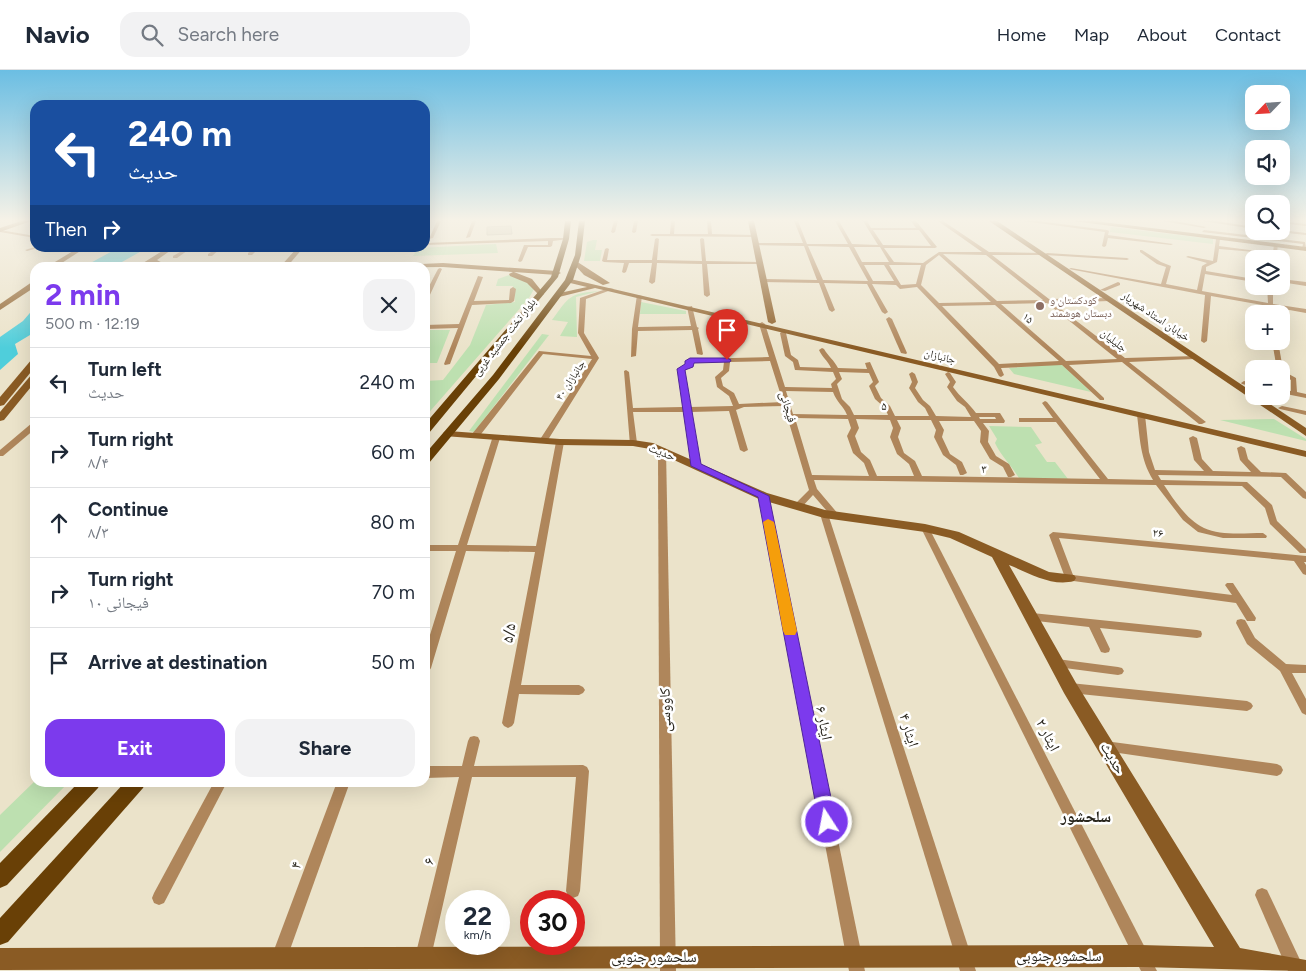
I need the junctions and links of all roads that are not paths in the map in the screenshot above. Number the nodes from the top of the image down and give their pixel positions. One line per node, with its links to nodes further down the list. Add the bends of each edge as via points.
1 (550, 263): 24 (street)
2 (559, 263): 27 (main road, بلوار تخت جمشید غربی)
3 (576, 263): 29 (main road, بلوار تخت جمشید غربی); 42 (street)
4 (626, 263): 25 (street)
5 (654, 263): 34 (street)
6 (704, 263): 51 (street)
7 (760, 263): 35 (street)
8 (813, 263): 36 (street)
9 (860, 263): 37 (street)
10 (885, 263): 38 (street)
11 (893, 263): 18 (street)
12 (950, 263): 59 (street, ۱۵)
13 (999, 263): 57 (street, جلیلیان)
14 (1057, 263): 55 (street, خیابان استاد شهریار)
15 (1060, 263): 21 (street, خیابان استاد شهریار)
16 (1159, 263): 43 (street, via 1169,266)
17 (1212, 263): 26 (street, via 1204,266)
18 (924, 264): 41 (street)
19 (430, 265): 24 (street)
20 (440, 269): 22 (street); 24 (street); 46 (street)
21 (1071, 269): 32 (street); 47 (street, خیابان استاد شهریار)
22 (430, 270)
23 (1130, 270): 32 (street)
24 (516, 272): 27 (street); 49 (street, via 536,286)
25 (624, 272)
26 (1203, 272): 30 (street); 48 (street)
27 (555, 275): 29 (main road); 49 (main road, بلوار تخت جمشید غربی)
28 (480, 277): 58 (street)
29 (570, 278): 42 (street, جانبازان); 53 (main road, بلوار تخت جمشید غربی)
30 (1245, 279)
31 (30, 280): 60 (street)
32 (1127, 280): 43 (street)
33 (1290, 281): 40 (street)
34 (652, 282)
35 (764, 282): 36 (street); 69 (street)
36 (820, 282): 37 (street); 65 (street)
37 (870, 283): 38 (street); 66 (street)
38 (897, 283): 41 (street, via 900,287)
39 (1118, 284): 47 (street)
40 (1306, 284)
41 (918, 285): 61 (street)
42 (606, 286): 53 (street); 54 (street, جانبازان); 56 (street, جانبازان); 83 (street, ۴۰ جانبازان, via 583,298 581,333)
43 (1163, 286): 48 (street)
44 (30, 287): 60 (street)
45 (513, 289): 58 (street, via 512,301)
46 (430, 290)
47 (1103, 290): 101 (street, خیابان استاد شهریار)
48 (1199, 292): 50 (street)
49 (540, 294): 77 (main road, بلوار تخت جمشید غربی)
50 (1208, 294): 62 (street); 76 (street)
51 (706, 295)
52 (1270, 295): 62 (street)
53 (558, 296): 78 (main road, بلوار تخت جمشید غربی)
54 (639, 296): 56 (street, جانبازان); 74 (street)
55 (1109, 299): 57 (street); 84 (street, خیابان استاد شهریار)
56 (674, 301): 63 (street, جانبازان); 69 (street, جانبازان)
57 (1047, 301): 59 (street); 87 (street, جلیلیان)
58 (470, 302): 71 (street)
59 (996, 303): 61 (street); 88 (street, ۱۵)
60 (2, 304)
61 (938, 305): 91 (street)
62 (1270, 305)
63 (690, 307): 70 (street, جانبازان); 73 (street)
64 (1290, 309): 67 (street)
65 (832, 310)
66 (884, 312)
67 (1306, 312)
68 (889, 319): 80 (street)
69 (772, 322): 80 (street, جانبازان)
70 (762, 324): 85 (street, فیجانی); 93 (street, جانبازان)
71 (461, 326): 72 (street); 90 (street)
72 (430, 327)
73 (696, 328): 74 (street); 81 (street)
74 (634, 329): 82 (street)
75 (783, 332): 94 (street, via 788,356 796,362 797,369)
76 (1204, 341)
77 (498, 346): 78 (main road); 128 (main road, بلوار تخت جمشید غربی)
78 (519, 347): 131 (main road, بلوار تخت جمشید غربی)
79 (822, 350): 94 (street)
80 (904, 353): 93 (street, جانبازان)
81 (700, 354)
82 (633, 356)
83 (596, 358): 132 (street, via 541,352); 135 (street, ۴۰ جانبازان)
84 (1194, 358): 87 (street); 130 (street, خیابان استاد شهریار)
85 (773, 359): 86 (street); 102 (street, فیجانی)
86 (727, 360): 112 (street, via 726,371 718,377 720,387 728,390 734,398); 114 (street, via 690,361 690,366 681,369)
87 (1123, 360): 88 (street); 126 (street, جلیلیان)
88 (1062, 361): 91 (street); 107 (street, ۱۵)
89 (868, 363): 95 (street)
90 (447, 364)
91 (997, 366): 98 (street)
92 (30, 367): 108 (street)
93 (949, 369): 98 (street, جانبازان); 117 (street, جانبازان); 123 (street, via 953,382 950,388)
94 (835, 370): 95 (street); 103 (street, via 839,379 834,384)
95 (871, 371): 121 (street, via 876,382 872,386)
96 (626, 372): 115 (street)
97 (912, 374): 122 (street, via 915,382 912,388)
98 (1001, 376): 107 (street, جانبازان)
99 (1290, 377): 105 (street, via 1294,379)
100 (30, 382): 120 (street)
101 (1244, 383)
102 (782, 389): 103 (street); 110 (street, فیجانی)
103 (836, 390): 119 (street)
104 (1290, 393): 105 (street)
105 (1294, 394): 106 (street)
106 (1306, 396)
107 (1102, 399): 126 (street, جانبازان)
108 (0, 403)
109 (1045, 403): 125 (street)
110 (787, 404): 112 (street); 118 (street, فیجانی)
111 (1278, 405): 113 (street)
112 (734, 408): 114 (street); 141 (street)
113 (1282, 408): 116 (street); 127 (street)
114 (689, 409): 115 (street); 145 (street)
115 (630, 410): 137 (street)
116 (1306, 413)
117 (1141, 415): 143 (street, جانبازان); 147 (street, via 1146,459)
118 (790, 416): 119 (street, ۵); 151 (street, فیجانی)
119 (851, 417): 121 (street, ۵); 152 (street, via 855,428 851,436 857,453 867,462)
120 (0, 418)
121 (892, 418): 122 (street, ۵); 153 (street, via 897,428 894,437)
122 (934, 418): 123 (street, ۵); 146 (street, via 947,455 959,464)
123 (976, 418): 149 (street, via 985,431 984,442)
124 (1022, 420): 125 (street)
125 (1059, 420): 154 (street)
126 (1202, 422): 138 (street, جانبازان)
127 (1306, 424)
128 (430, 425)
129 (30, 429): 142 (street)
130 (1306, 433)
131 (448, 434): 132 (street, حدیث); 144 (main road, بلوار تخت جمشید غربی)
132 (475, 436): 133 (street, حدیث)
133 (496, 438): 135 (street, حدیث); 164 (street)
134 (1193, 438): 148 (street, via 1198,460)
135 (543, 441): 136 (street, حدیث)
136 (560, 442): 137 (street, حدیث); 165 (street, ۵/۵)
137 (633, 443): 140 (street, حدیث)
138 (1306, 446)
139 (1241, 448): 150 (street, via 1244,460)
140 (662, 450): 145 (street, حدیث); 207 (street, کاووسی)
141 (744, 450)
142 (0, 454)
143 (1306, 454)
144 (430, 455)
145 (696, 466): 157 (street, حدیث)
146 (963, 472)
147 (1153, 472): 148 (street); 155 (street)
148 (1212, 474): 150 (street)
149 (1010, 475)
150 (1259, 475): 158 (street, via 1283,475)
151 (809, 477): 152 (street, ۳); 156 (street, فیجانی)
152 (874, 478): 153 (street, ۳)
153 (919, 479): 154 (street, ۳)
154 (1106, 482): 155 (street, ۳)
155 (1158, 482): 162 (street, via 1199,529); 167 (street, ۳, via 1244,484 1269,507 1273,522)
156 (813, 490): 159 (street); 160 (street)
157 (763, 496): 159 (street, حدیث); 208 (street, ایثار ۶)
158 (1306, 496)
159 (798, 506): 160 (street, حدیث)
160 (830, 514): 161 (street, حدیث); 209 (street, ایثار ۴)
161 (925, 528): 166 (street, حدیث, via 954,535); 206 (street, ایثار ۲)
162 (1263, 536)
163 (430, 548): 164 (street)
164 (462, 548): 165 (street); 177 (street)
165 (540, 549): 183 (street, ۵/۵)
166 (998, 556): 169 (street, حدیث, via 1047,576); 172 (street, حدیث)
167 (1302, 556): 168 (street, ۳); 169 (street, ۲۶, via 1053,535)
168 (1306, 572)
169 (1069, 578): 171 (street)
170 (1230, 584): 171 (street)
171 (1240, 600): 173 (street)
172 (1032, 617): 174 (street); 178 (street, حدیث)
173 (1246, 621): 179 (street, via 1251,641)
174 (1092, 623): 175 (street); 176 (street)
175 (1197, 634)
176 (1105, 649)
177 (430, 652)
178 (1057, 664): 181 (street); 182 (street, حدیث)
179 (1284, 668): 180 (street); 186 (street)
180 (1306, 669)
181 (1118, 671)
182 (1070, 688): 185 (street); 189 (street, حدیث)
183 (514, 689): 184 (street); 187 (street, ۵/۵)
184 (580, 690)
185 (1247, 706)
186 (1306, 710)
187 (508, 723)
188 (474, 741): 193 (street, ۶)
189 (1105, 746): 190 (street); 210 (street, حدیث)
190 (1277, 770)
191 (583, 771): 193 (street); 199 (street)
192 (430, 772): 193 (street)
193 (467, 772): 204 (street, ۶)
194 (87, 787): 198 (main road)
195 (132, 787): 202 (main road)
196 (218, 787): 201 (street)
197 (342, 787): 203 (street, ۴)
198 (0, 878)
199 (573, 890)
200 (1262, 895): 211 (street)
201 (159, 898)
202 (0, 934)
203 (278, 958): 204 (street, سلحشور جنوبی); 205 (street, سلحشور جنوبی)
204 (423, 958): 207 (street, سلحشور جنوبی)
205 (0, 959)
206 (1145, 963): 209 (street, سلحشور جنوبی); 210 (street, سلحشور جنوبی)
207 (668, 964): 208 (street, سلحشور جنوبی)
208 (855, 964): 209 (street, سلحشور جنوبی)
209 (965, 964)
210 (1237, 964): 211 (street, سلحشور جنوبی)
211 (1301, 970)

